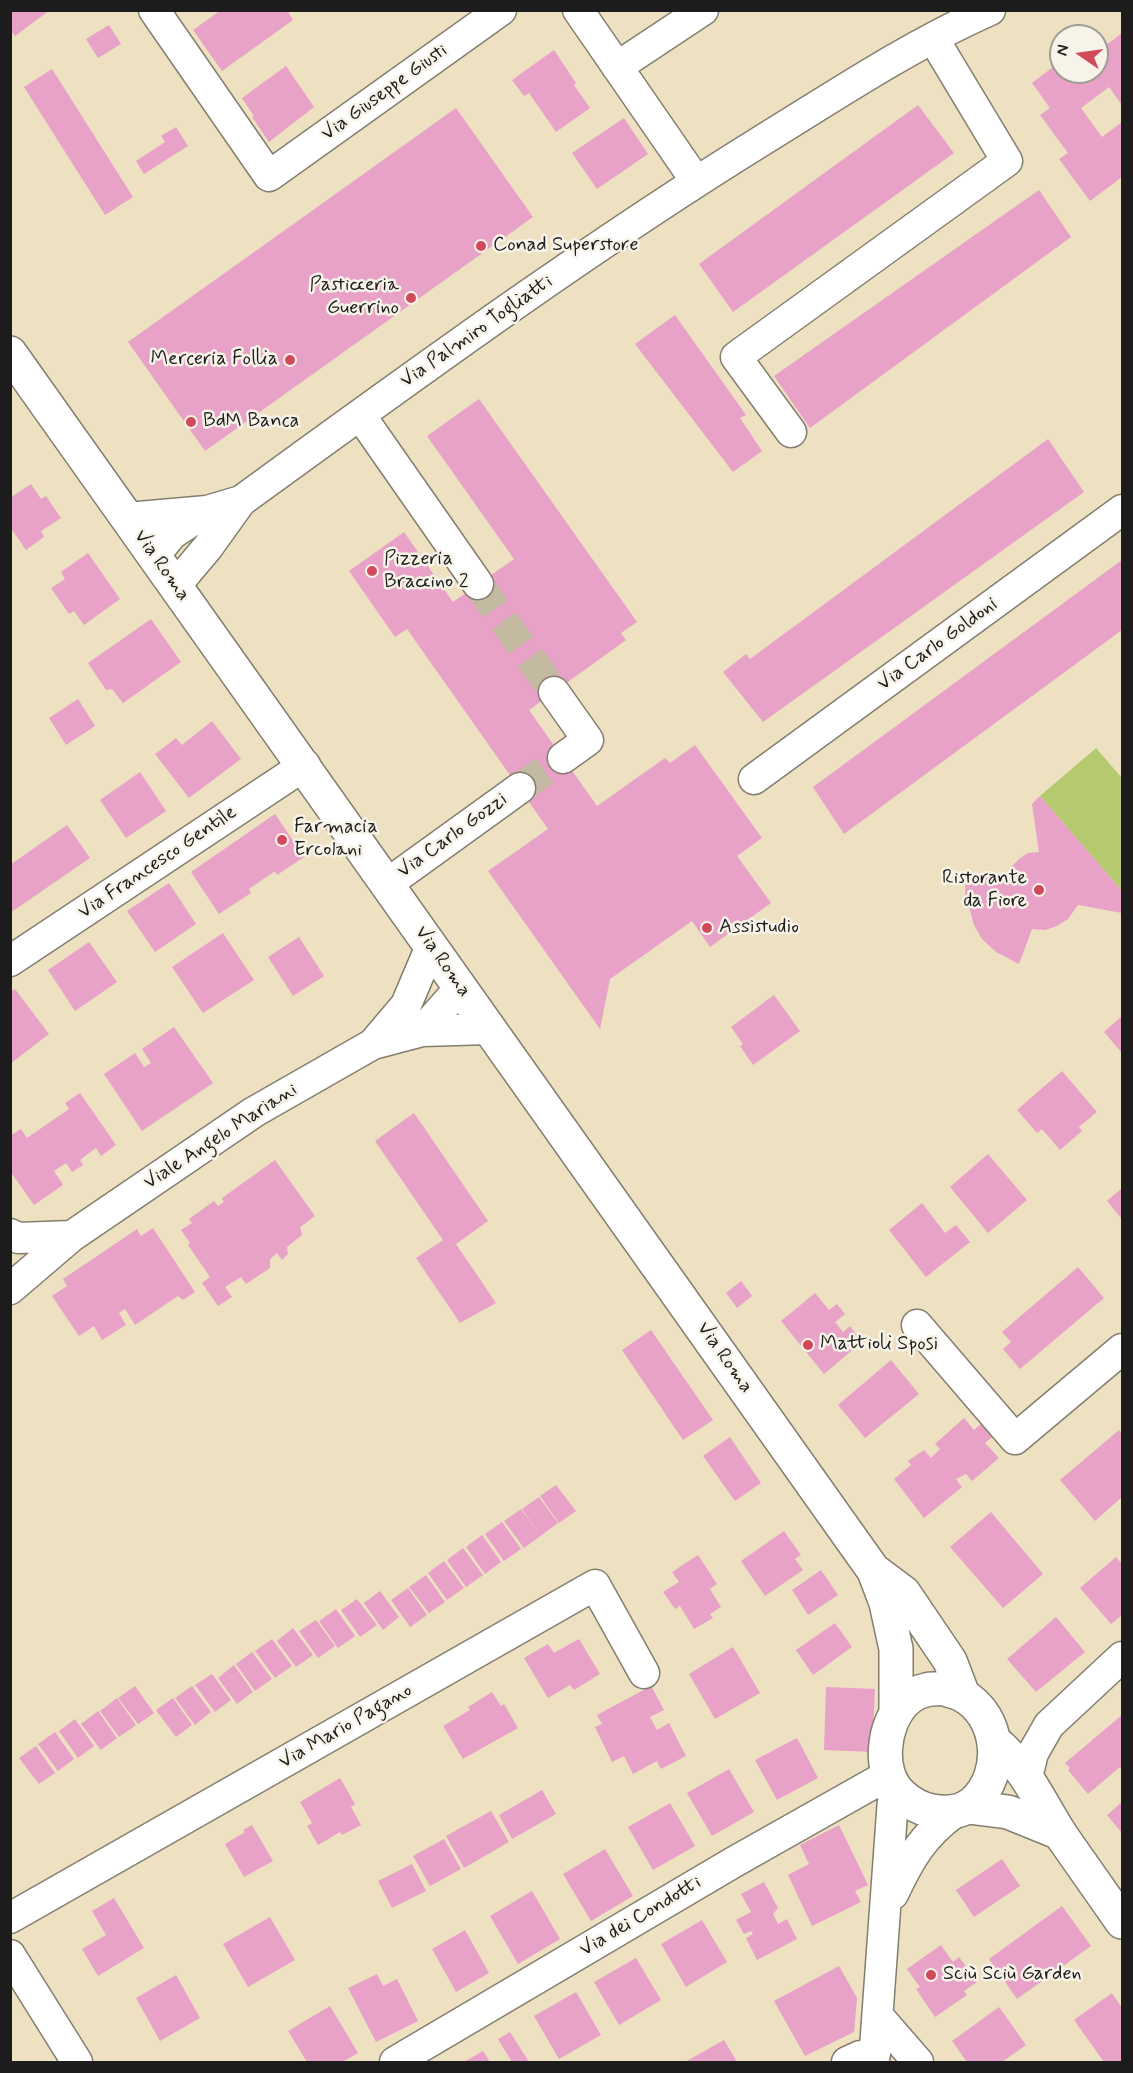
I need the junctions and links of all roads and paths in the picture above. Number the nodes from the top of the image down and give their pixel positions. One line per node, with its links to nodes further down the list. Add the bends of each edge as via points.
1 (154, 10): 2 (street, Via Giuseppe Giusti, via 269,176)
2 (501, 10)
3 (578, 10): 7 (street)
4 (703, 10): 7 (street)
5 (990, 10): 6 (street, Via Palmiro Togliatti)
6 (933, 38): 8 (street, Via Palmiro Togliatti); 11 (street, via 1007,161 736,357)
7 (617, 67): 8 (street)
8 (696, 181): 10 (street, Via Palmiro Togliatti, via 532,291)
9 (10, 353): 15 (main road, Via Roma)
10 (360, 415): 12 (street, Via Palmiro Togliatti); 17 (street)
11 (791, 432)
12 (241, 501): 14 (street, Via Palmiro Togliatti); 18 (street, Via Palmiro Togliatti)
13 (1122, 510): 22 (street, Via Carlo Goldoni)
14 (207, 511): 15 (street, Via Palmiro Togliatti); 16 (street, Via Palmiro Togliatti, via 172,534)
15 (127, 518): 16 (main road, Via Roma)
16 (154, 556): 18 (main road, Via Roma)
17 (478, 584)
18 (175, 586): 21 (main road, Via Roma)
19 (554, 692): 20 (street, via 588,740)
20 (563, 758)
21 (305, 765): 24 (main road, Via Roma); 26 (street, Via Francesco Gentile)
22 (754, 779)
23 (520, 788): 24 (street, Via Carlo Gozzi)
24 (387, 884): 25 (main road, Via Roma)
25 (431, 946): 27 (main road, Via Roma); 28 (street, Viale Angelo Mariani)
26 (10, 961)
27 (460, 988): 28 (street); 29 (main road, Via Roma); 30 (street)
28 (406, 1005): 31 (street, Viale Angelo Mariani)
29 (489, 1029): 30 (street, Viale Angelo Mariani); 37 (main road, Via Roma)
30 (422, 1031): 31 (street, Viale Angelo Mariani)
31 (373, 1044): 32 (street, Viale Angelo Mariani, via 254,1112)
32 (72, 1236): 33 (street); 34 (street, Viale Angelo Mariani)
33 (13, 1238)
34 (11, 1287)
35 (917, 1325): 36 (street, via 1016,1439)
36 (1122, 1349)
37 (874, 1571): 40 (main road, Via Roma, via 904,1593 950,1661); 41 (main road, Via Roma, via 894,1638)
38 (1122, 1657): 42 (street)
39 (644, 1673): 49 (street, Via Mario Pagano, via 595,1585)
40 (963, 1695): 41 (main road, via 945,1689 926,1690 908,1698); 43 (main road, via 986,1720)
41 (896, 1711): 45 (main road, via 886,1745)
42 (1049, 1725): 43 (street); 44 (street)
43 (994, 1742): 44 (main road, via 1010,1754); 46 (main road, via 991,1779 981,1795)
44 (1027, 1777): 47 (main road)
45 (891, 1780): 46 (main road, via 918,1807 935,1812); 48 (street); 56 (street, Via dei Condotti, via 734,1862)
46 (961, 1810): 47 (main road, via 1008,1812); 48 (street, via 937,1825 909,1860)
47 (1060, 1833): 50 (main road)
48 (886, 1910): 53 (street)
49 (10, 1918)
50 (1122, 1922)
51 (10, 1955): 52 (street)
52 (21, 1994): 55 (street)
53 (878, 2016): 54 (street); 57 (street)
54 (865, 2060)
55 (77, 2062)
56 (395, 2062)
57 (918, 2062)

